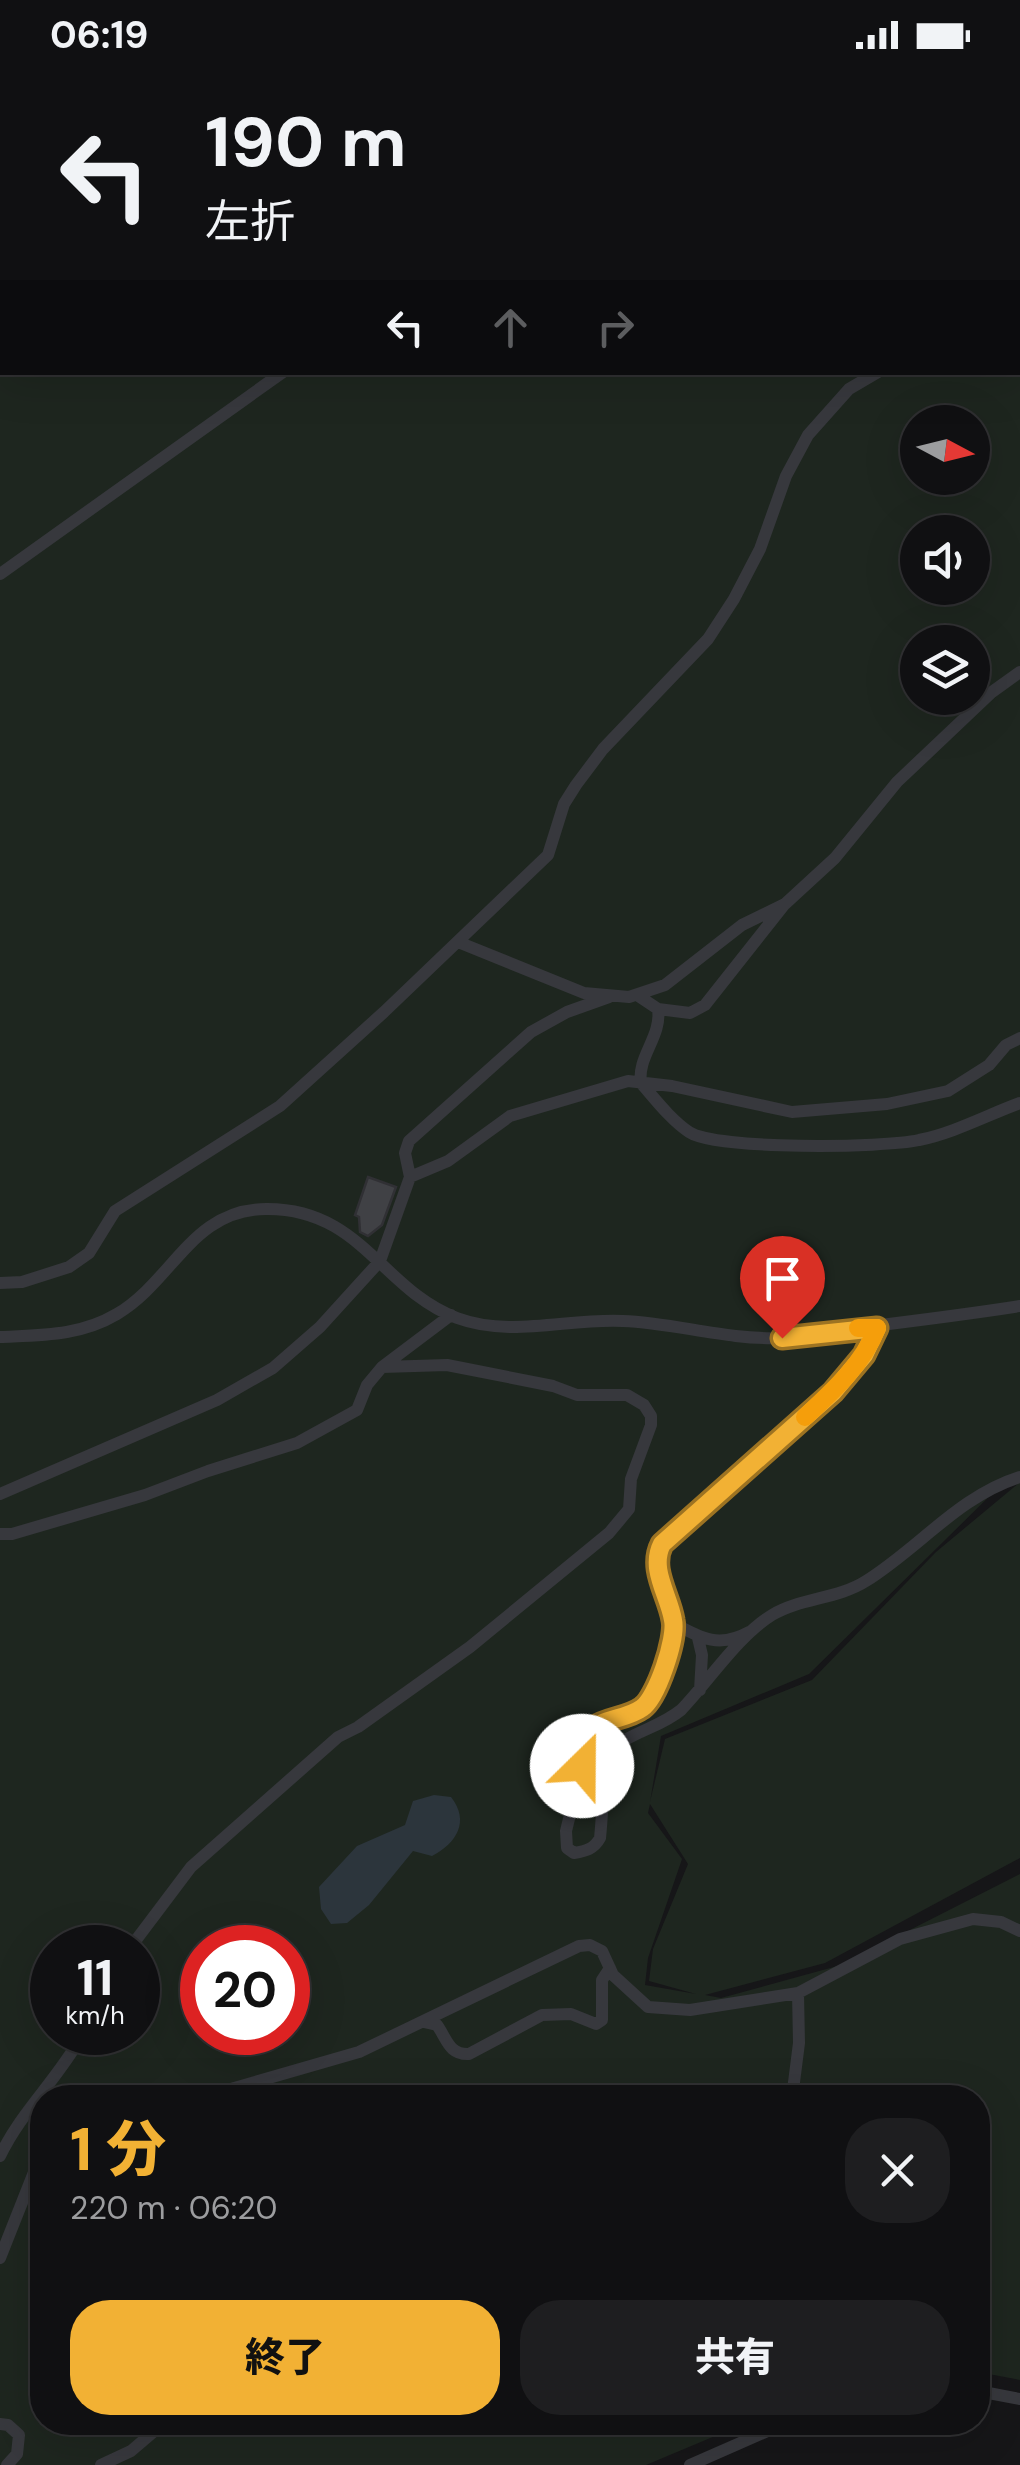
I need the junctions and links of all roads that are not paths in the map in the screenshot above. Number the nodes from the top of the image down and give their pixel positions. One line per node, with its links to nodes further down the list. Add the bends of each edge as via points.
1 (280, 375): 3 (lane)
2 (873, 375): 6 (lane, via 850,389 808,435 760,549 708,638 603,748 564,804 548,855)
3 (0, 574)
4 (1020, 672): 5 (lane, via 897,782 835,858)
5 (785, 904): 7 (lane, via 742,924 665,986); 9 (lane, via 706,1006 690,1013)
6 (458, 942): 8 (lane); 15 (lane, via 280,1106 115,1211 89,1254 44,1276)
7 (637, 995): 8 (lane); 9 (lane)
8 (609, 997): 13 (lane, via 550,1020 494,1064 409,1141)
9 (658, 1009): 11 (lane)
10 (1020, 1038): 11 (lane, via 948,1092 887,1104 792,1112)
11 (641, 1083): 12 (lane, via 688,1132 739,1142 890,1146); 13 (lane, via 628,1080 510,1116 448,1161)
12 (1020, 1103)
13 (410, 1177): 14 (lane)
14 (380, 1261): 17 (lane, via 428,1304); 19 (lane, via 316,1215 246,1209 221,1217 194,1238 117,1314 75,1333); 22 (lane, via 273,1368 217,1400)
15 (0, 1284)
16 (1020, 1306): 18 (lane)
17 (451, 1315): 18 (lane, via 531,1328 622,1321 782,1338); 20 (lane)
18 (877, 1328): 24 (lane, via 833,1392 662,1544 658,1570)
19 (0, 1337)
20 (382, 1367): 23 (lane, via 356,1410 297,1443 145,1496); 28 (lane, via 447,1365 577,1395 627,1395 644,1405 651,1426 630,1479 629,1509 610,1533 470,1646 338,1737 281,1786 191,1866)
21 (1020, 1478): 25 (lane, via 972,1500 866,1581 775,1613)
22 (0, 1494)
23 (0, 1534)
24 (674, 1624): 26 (lane); 27 (lane, via 658,1686 645,1707 599,1723 586,1737 567,1848 584,1852 600,1838 611,1755 620,1742 667,1721)
25 (752, 1631): 26 (lane, via 719,1642); 27 (lane)
26 (698, 1638): 27 (lane)
27 (700, 1690)
28 (147, 1925)
29 (1020, 1931): 31 (lane, via 974,1919 900,1939)
30 (610, 1968): 31 (lane, via 648,2007 690,2010); 32 (lane, via 602,1951 579,1946); 32 (lane, via 596,2024 571,2014 542,2015 461,2054 437,2025)
31 (798, 1993): 36 (lane)
32 (424, 2022): 35 (lane, via 359,2052)
33 (72, 2055): 34 (lane)
34 (47, 2085)
35 (245, 2085)
36 (794, 2085)
37 (30, 2106): 38 (lane)
38 (0, 2156)
39 (30, 2182): 40 (lane)
40 (0, 2258)
41 (990, 2393): 42 (lane)
42 (1020, 2399)
43 (0, 2424): 46 (lane, via 19,2435)
44 (150, 2435): 47 (lane)
45 (758, 2435): 48 (lane)
46 (8, 2465)
47 (101, 2465)
48 (690, 2465)

